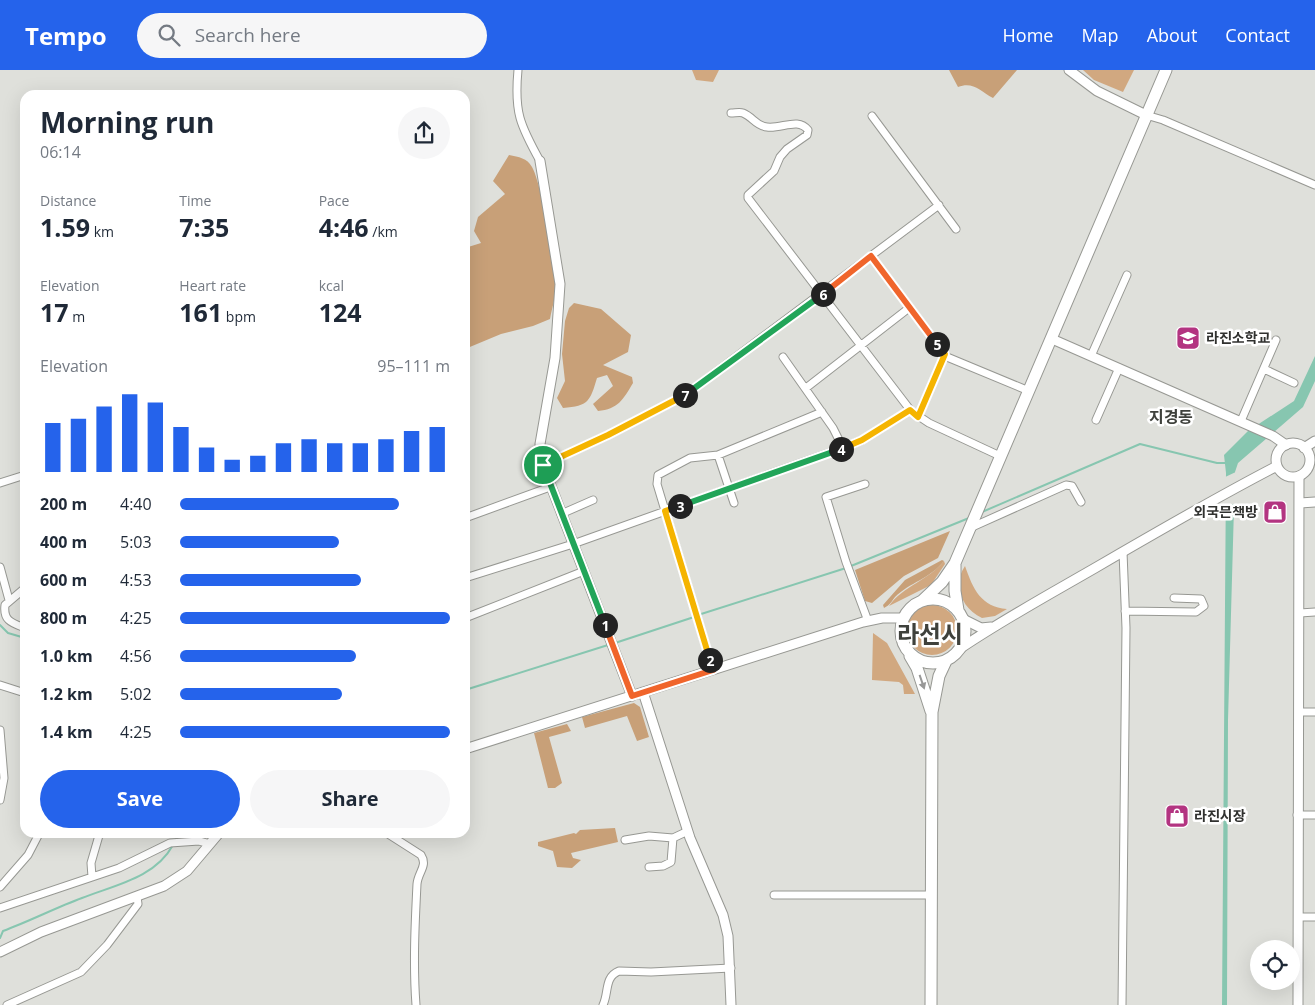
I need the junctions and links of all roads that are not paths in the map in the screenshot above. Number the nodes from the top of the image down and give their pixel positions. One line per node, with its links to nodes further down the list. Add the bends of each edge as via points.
1 (518, 70): 7 (street, via 519,116 526,140)
2 (1069, 70): 5 (street, via 1098,91)
3 (1166, 70): 5 (highway)
4 (731, 113): 13 (street, via 744,114 759,126 770,128 797,123 808,130 807,135 780,157 774,171 748,194 748,198)
5 (1146, 115): 8 (street); 15 (highway)
6 (872, 116): 9 (street)
7 (540, 161): 37 (street, via 560,284 554,370 540,444)
8 (1315, 185)
9 (939, 205): 10 (street); 11 (street)
10 (956, 229)
11 (871, 256): 13 (street); 14 (street)
12 (1127, 275): 19 (street)
13 (821, 295): 17 (street); 37 (street, via 685,395)
14 (910, 308): 17 (street); 18 (street)
15 (1052, 339): 19 (street); 25 (highway)
16 (1276, 340): 22 (street)
17 (860, 347): 24 (street); 26 (street)
18 (945, 354): 25 (street, via 956,362); 28 (street)
19 (1091, 356): 21 (street)
20 (783, 357): 24 (street)
21 (1119, 368): 29 (street); 30 (street)
22 (1264, 369): 23 (street); 30 (street)
23 (1294, 383)
24 (806, 388): 27 (street)
25 (1029, 391): 36 (highway)
26 (910, 410): 28 (street); 33 (street)
27 (822, 412): 33 (street); 35 (street)
28 (918, 417): 36 (street)
29 (1096, 420)
30 (1241, 421): 32 (street)
31 (1315, 441): 34 (street)
32 (1286, 446): 34 (street, via 1294,444); 38 (street, via 1277,455)
33 (843, 448): 44 (street)
34 (1304, 448): 39 (street, via 1310,464)
35 (718, 455): 44 (street); 50 (street, via 690,458 658,476 657,484)
36 (1000, 456): 53 (highway)
37 (543, 465): 43 (street)
38 (1277, 466): 39 (street, via 1284,474); 55 (street)
39 (1299, 476): 48 (street)
40 (20, 477): 41 (street)
41 (0, 483)
42 (866, 484): 71 (street, via 826,497)
43 (550, 487): 51 (street); 52 (street)
44 (729, 488): 49 (street); 50 (street)
45 (593, 500): 51 (street)
46 (1081, 502): 53 (street, via 1072,486 1066,485)
47 (1315, 502): 48 (street)
48 (1300, 503): 65 (street)
49 (734, 504)
50 (665, 511): 54 (street); 77 (street)
51 (561, 514): 54 (street)
52 (470, 516)
53 (971, 525): 56 (highway)
54 (573, 544): 58 (street); 59 (street)
55 (1122, 552): 64 (street); 73 (street)
56 (955, 563): 63 (highway, via 942,582); 68 (highway, via 955,591)
57 (0, 567): 62 (street)
58 (584, 572): 69 (street); 81 (street)
59 (470, 576)
60 (20, 592): 62 (street)
61 (1174, 598): 64 (street, via 1201,599 1204,606 1196,612)
62 (9, 600): 67 (street)
63 (923, 600): 68 (highway, via 942,600); 70 (highway, via 908,610)
64 (1125, 611): 114 (street)
65 (1300, 612): 66 (street); 83 (street)
66 (1315, 612)
67 (2, 614): 72 (street)
68 (961, 615): 73 (street, via 981,628); 74 (highway, via 965,639)
69 (470, 616)
70 (903, 618): 71 (street); 75 (highway, via 900,636)
71 (868, 621): 77 (street)
72 (20, 626)
73 (991, 627): 74 (street)
74 (961, 648): 76 (highway)
75 (908, 652): 76 (highway, via 926,663); 82 (highway, one-way to 82)
76 (946, 661): 82 (highway, via 939,676)
77 (713, 670): 80 (street)
78 (0, 685): 79 (street)
79 (20, 691)
80 (644, 692): 81 (street); 90 (street)
81 (632, 696): 86 (street)
82 (932, 712): 101 (highway)
83 (1300, 712): 84 (street); 88 (street)
84 (1315, 712)
85 (0, 730): 87 (street, via 4,778)
86 (470, 746)
87 (0, 800)
88 (1298, 815): 89 (street); 105 (street)
89 (1315, 815)
90 (688, 830): 95 (street); 108 (street, via 723,915)
91 (37, 838): 100 (street, via 28,855)
92 (98, 838): 99 (street, via 91,864)
93 (215, 838): 97 (street)
94 (394, 838): 110 (street, via 424,860 418,880 416,910)
95 (673, 838): 96 (street, via 649,836); 98 (street, via 671,862)
96 (625, 840)
97 (210, 844): 99 (street, via 173,842 120,868); 103 (street, via 187,872)
98 (649, 867)
99 (92, 876): 104 (street)
100 (0, 887)
101 (931, 894): 102 (street); 113 (highway)
102 (774, 896)
103 (137, 898): 107 (street, via 42,932); 109 (street, via 138,904 129,918 81,972)
104 (0, 908)
105 (1298, 917): 106 (street); 115 (street)
106 (1315, 917)
107 (0, 952)
108 (731, 968): 111 (street, via 651,972 619,970 605,990); 112 (street)
109 (7, 1005)
110 (416, 1005)
111 (604, 1005)
112 (731, 1005)
113 (931, 1005)
114 (1122, 1005)
115 (1298, 1005)

